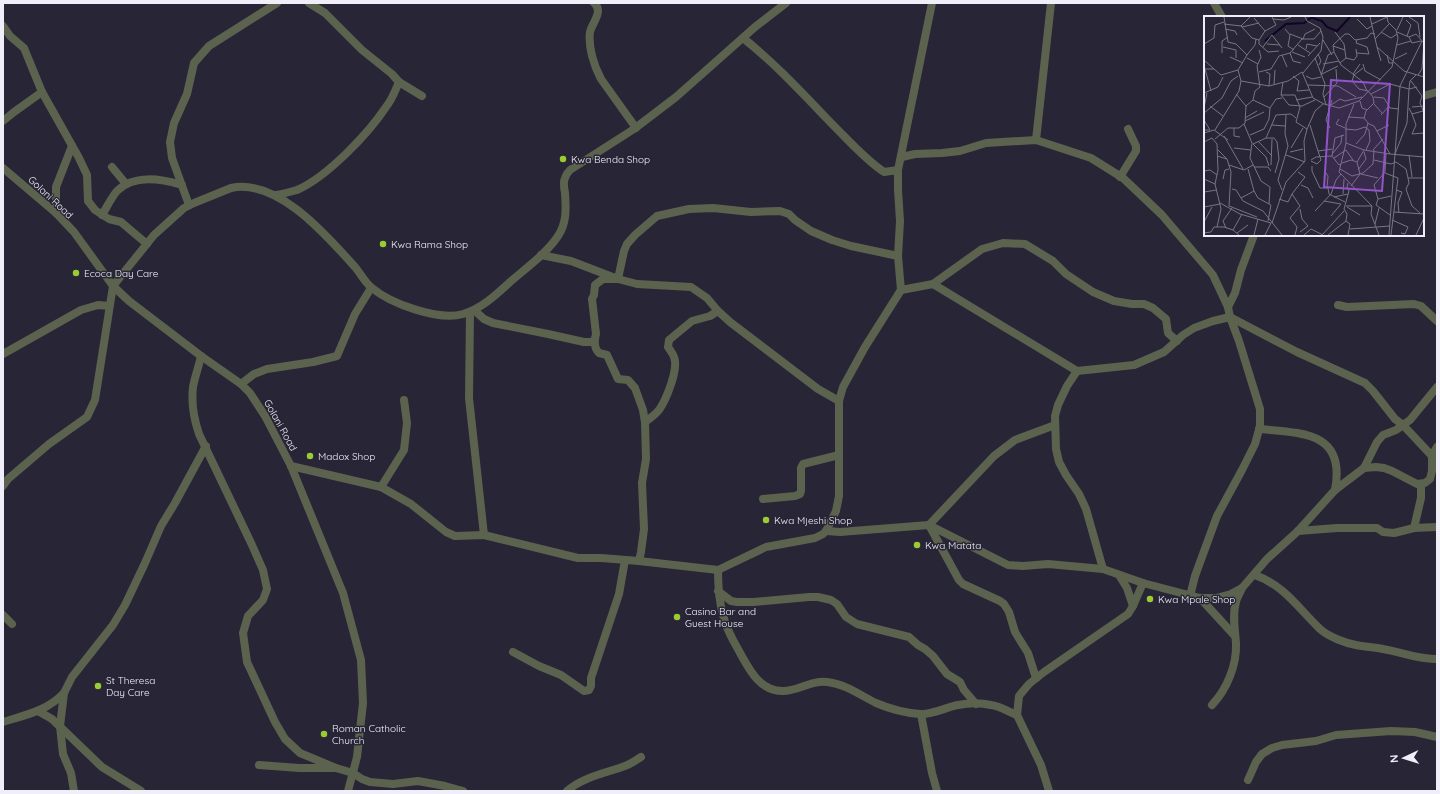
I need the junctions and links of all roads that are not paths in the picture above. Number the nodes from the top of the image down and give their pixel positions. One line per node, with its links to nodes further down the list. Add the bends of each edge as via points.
1 (277, 3): 28 (street, via 209,46 194,63 187,94 174,123 170,142 172,158)
2 (308, 3): 12 (street, via 325,13)
3 (594, 3): 18 (street, via 598,13 590,42 597,71)
4 (786, 3): 11 (street)
5 (932, 3): 22 (street)
6 (1051, 3): 20 (street)
7 (1214, 3): 8 (street)
8 (1221, 16)
9 (3, 26): 10 (street)
10 (6, 35): 13 (street, via 24,48)
11 (743, 38): 18 (street, via 676,97); 25 (street, via 767,58 877,167 884,172)
12 (399, 82): 15 (street); 29 (street, via 387,106 374,122 325,173 296,190)
13 (42, 92): 17 (street); 21 (street)
14 (1437, 92): 16 (street)
15 (422, 96)
16 (1424, 96)
17 (3, 121)
18 (636, 128): 35 (street, via 570,170 564,183 565,223 558,236)
19 (1128, 128): 26 (street, via 1136,151)
20 (1036, 140): 22 (street, via 986,143 960,151); 26 (street, via 1091,158)
21 (72, 146): 31 (street, via 56,187); 32 (street, via 86,175 88,201)
22 (902, 157): 25 (street)
23 (112, 167): 27 (street)
24 (3, 168): 31 (street, Golani Road)
25 (898, 170): 36 (street)
26 (1120, 177): 44 (street, via 1162,215 1195,254 1212,275)
27 (126, 184): 28 (street, via 152,179); 32 (street, via 117,192)
28 (182, 185): 30 (street)
29 (276, 195): 30 (street, via 251,187 237,186); 40 (street, via 320,231 356,268)
30 (189, 205): 34 (street)
31 (56, 212): 39 (street, Golani Road, via 74,232)
32 (102, 215): 34 (street, via 121,222)
33 (1254, 236): 44 (street)
34 (147, 244): 39 (street)
35 (541, 255): 37 (street, via 571,261); 45 (street, via 500,292)
36 (898, 256): 37 (street, via 832,240 811,231 789,214 780,211 689,209 657,216 635,234 624,251); 41 (street)
37 (618, 279): 46 (street, via 637,284 691,287); 49 (street, via 603,279 595,285 592,299)
38 (933, 284): 41 (street); 50 (street, via 982,249 1003,243 1025,244 1105,298 1114,302 1144,304 1153,308 1166,319 1168,332); 53 (street)
39 (113, 286): 43 (street); 52 (street, Golani Road)
40 (371, 288): 45 (street, via 409,308 438,315 452,316); 54 (street, via 355,314 337,356 267,369 254,374)
41 (901, 290): 57 (street, via 865,347 843,387)
42 (1338, 305): 48 (street, via 1347,307 1414,304 1421,306)
43 (109, 306): 51 (street, via 98,305 81,310); 69 (street, via 95,400 87,417 49,444)
44 (1228, 307): 47 (street)
45 (472, 311): 49 (street, via 493,323 584,342 592,342); 78 (street, via 469,398)
46 (718, 311): 57 (street, via 818,389); 58 (street, via 692,321 669,340 668,347 675,359 670,384 660,408)
47 (1230, 317): 50 (street, via 1213,320 1194,328); 60 (street, via 1297,352 1365,383); 61 (street, via 1260,409)
48 (1437, 321)
49 (595, 339): 58 (street, via 597,351 607,355 618,379 628,380 635,388)
50 (1177, 341): 53 (street, via 1164,352 1134,365)
51 (3, 354)
52 (201, 356): 54 (street, Golani Road); 62 (street, via 193,389 193,407 194,419)
53 (1076, 371): 59 (street, via 1058,405)
54 (241, 384): 66 (street, Golani Road, via 266,416)
55 (1437, 387): 60 (street)
56 (404, 400): 70 (street, via 404,450)
57 (839, 401): 64 (street)
58 (645, 422): 80 (street, via 646,459 642,483 644,529)
59 (1055, 425): 73 (street, via 1015,440 990,461); 82 (street, via 1059,462 1086,509)
60 (1403, 425): 65 (street); 67 (street, via 1383,435)
61 (1259, 429): 71 (street, via 1298,433 1326,444 1336,464 1338,478); 88 (street, via 1255,444 1217,516)
62 (206, 446): 97 (street, via 161,526 121,612 72,677); 108 (street, via 263,570 267,589 263,600 248,616 242,633 247,662 275,722 286,739 300,753)
63 (1437, 447): 65 (street)
64 (839, 455): 72 (street, via 803,464 800,494); 76 (street, via 839,496 836,511)
65 (1432, 456): 68 (street, via 1430,479)
66 (292, 466): 70 (street); 109 (street, Golani Road, via 343,593 360,660 363,704)
67 (1364, 468): 68 (street, via 1384,468); 71 (street)
68 (1421, 484): 75 (street, via 1421,498)
69 (3, 486)
70 (381, 487): 78 (street, via 410,504 446,532 455,536)
71 (1335, 490): 77 (street)
72 (763, 499)
73 (929, 525): 76 (street); 82 (street, via 1008,565 1048,564); 96 (street, via 959,580 1004,604 1015,632 1028,652)
74 (1437, 527): 75 (street)
75 (1414, 528): 77 (street, via 1394,533 1377,528)
76 (826, 531): 81 (street, via 815,538 766,547)
77 (1298, 531): 84 (street, via 1267,559)
78 (484, 535): 79 (street, via 578,558)
79 (624, 560): 80 (street); 94 (street, via 618,594 589,690 584,690 561,675)
80 (639, 561): 81 (street)
81 (718, 570): 87 (street)
82 (1103, 570): 83 (street)
83 (1119, 575): 85 (street); 90 (street)
84 (1255, 575): 86 (street); 95 (street, via 1274,584 1321,630 1335,638 1356,645)
85 (1143, 583): 88 (street); 90 (street)
86 (1242, 588): 89 (street, via 1216,598); 93 (street, via 1233,620)
87 (718, 591): 98 (street, via 731,601 737,602 809,597 831,600 846,617 857,624 909,637 918,646 926,649 948,674 960,682); 101 (street, via 728,632 752,674 769,689 795,690 819,681 833,682 878,704)
88 (1190, 596): 89 (street)
89 (1200, 598): 93 (street)
90 (1134, 606): 96 (street, via 1124,618)
91 (3, 615): 92 (street)
92 (12, 624)
93 (1234, 635): 99 (street, via 1235,655 1228,681 1221,696)
94 (513, 652)
95 (1437, 659)
96 (1036, 678): 102 (street, via 1020,696)
97 (64, 693): 100 (street, via 56,701); 104 (street)
98 (976, 704): 101 (street, via 960,704); 102 (street, via 992,705)
99 (1212, 705)
100 (38, 711): 103 (street); 104 (street)
101 (921, 714): 116 (street)
102 (1016, 715): 117 (street, via 1041,765)
103 (3, 722)
104 (60, 726): 111 (street, via 63,754 71,773); 112 (street, via 102,767)
105 (1437, 737): 110 (street, via 1415,732 1391,731 1336,735 1316,741 1282,745 1262,754)
106 (641, 757): 115 (street)
107 (259, 765): 108 (street)
108 (336, 768): 109 (street)
109 (353, 773): 113 (street, Golani Road); 114 (street, via 362,779 381,784 418,781)
110 (1248, 780)
111 (74, 791)
112 (141, 791)
113 (348, 791)
114 (462, 791)
115 (567, 791)
116 (936, 791)
117 (1049, 791)

